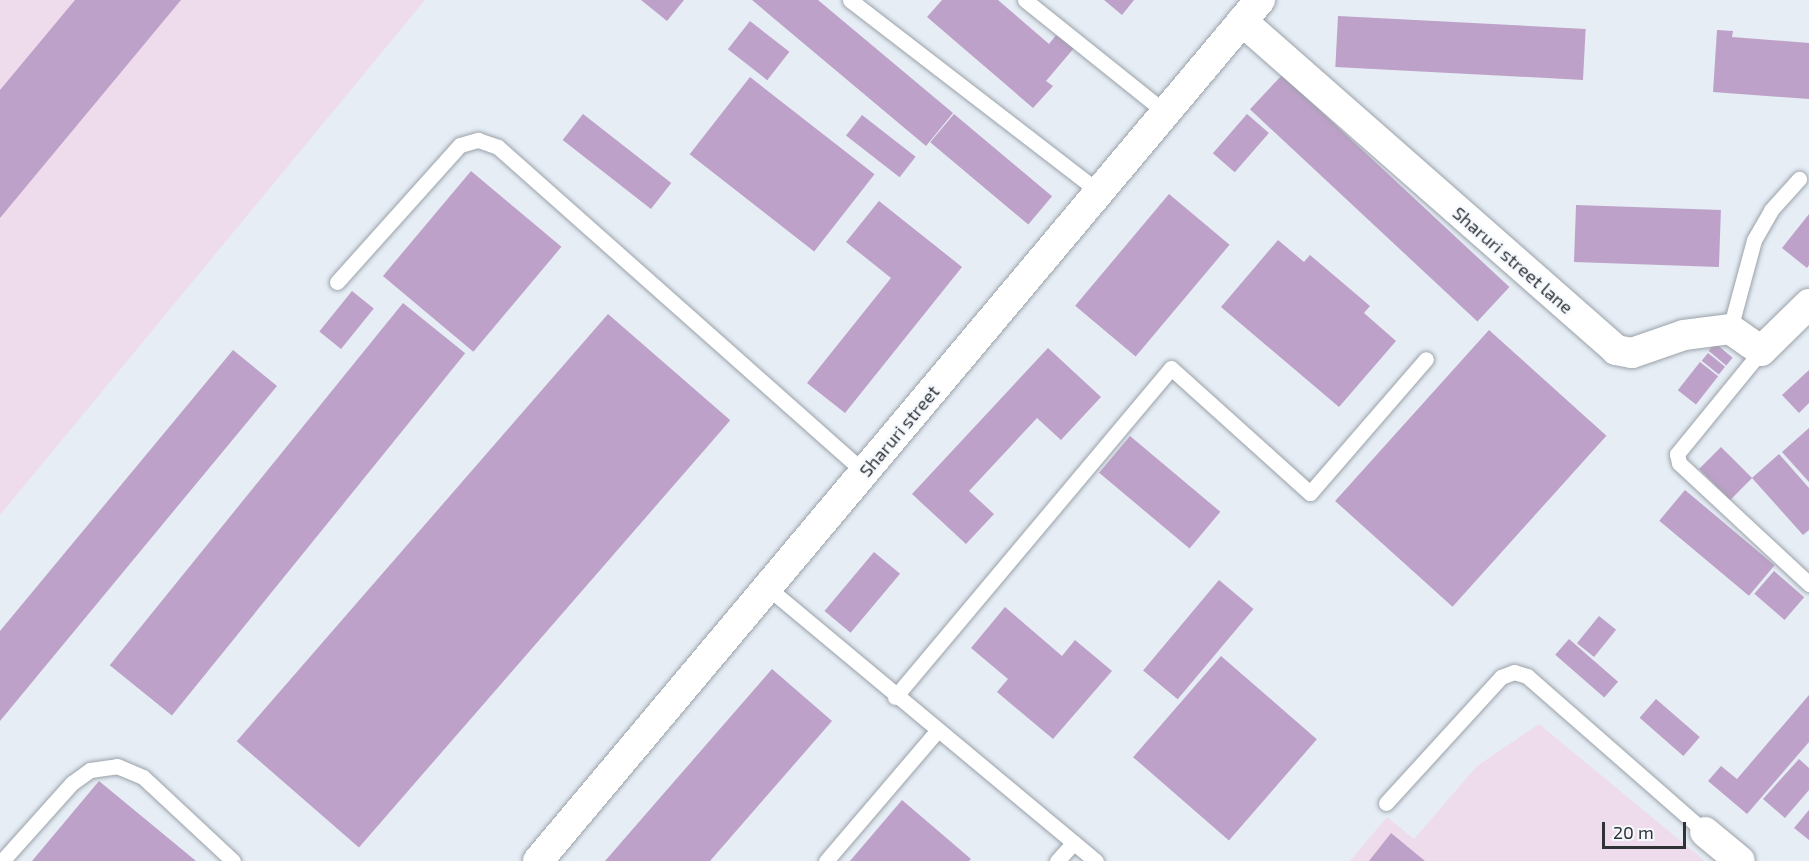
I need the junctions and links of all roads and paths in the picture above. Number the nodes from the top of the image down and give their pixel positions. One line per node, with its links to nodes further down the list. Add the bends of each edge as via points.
1 (850, 0): 6 (lane)
2 (1025, 0): 4 (lane)
3 (1251, 11): 4 (street, Sharuri street); 9 (street, Sharuri street lane, via 1616,350 1632,353 1684,335)
4 (1166, 113): 6 (street, Sharuri street)
5 (1799, 179): 9 (lane, via 1771,210 1754,240)
6 (1099, 192): 12 (street, Sharuri street)
7 (337, 282): 12 (lane, via 460,145 478,141 498,147)
8 (1809, 304): 10 (street)
9 (1730, 329): 10 (street)
10 (1761, 351): 13 (lane, via 1677,454 1679,463)
11 (1426, 359): 15 (lane, via 1310,493 1171,368)
12 (864, 472): 14 (street, Sharuri street)
13 (1809, 584)
14 (767, 587): 15 (lane); 22 (street, Sharuri street)
15 (895, 697): 16 (lane)
16 (937, 731): 19 (lane); 23 (lane)
17 (1386, 803): 18 (lane, via 1501,677 1514,672 1527,676)
18 (1705, 832): 26 (street)
19 (1074, 842): 24 (lane); 25 (lane)
20 (2, 861): 21 (lane, via 72,783 90,770 117,765 143,777)
21 (233, 861)
22 (538, 861)
23 (826, 861)
24 (1058, 861)
25 (1096, 861)
26 (1740, 861)

